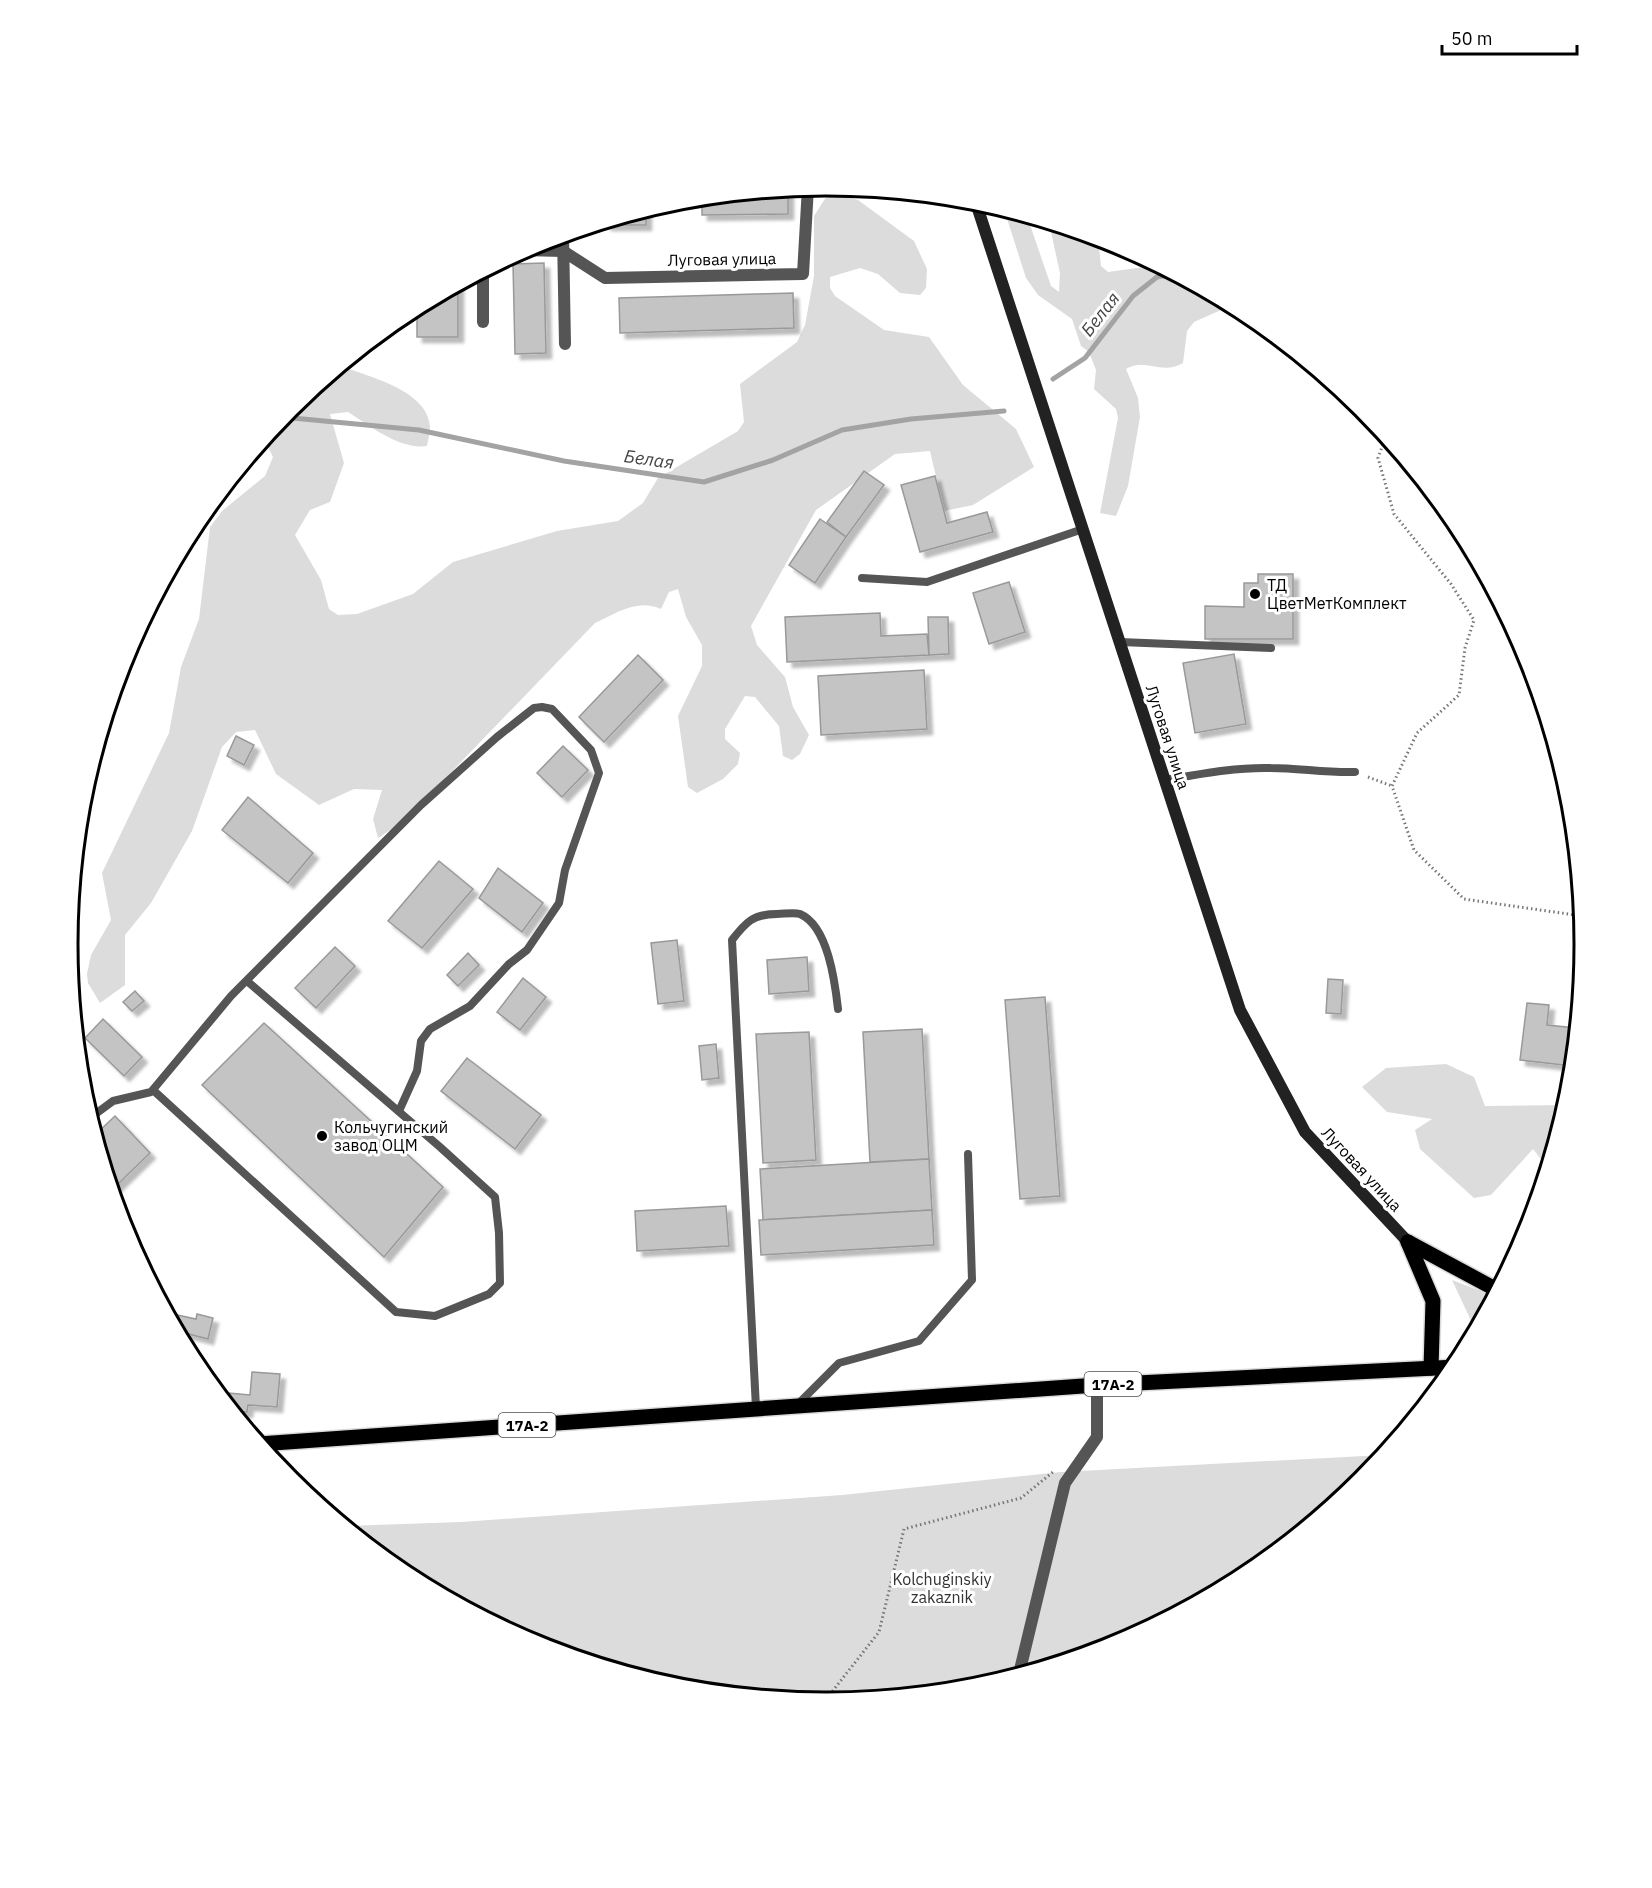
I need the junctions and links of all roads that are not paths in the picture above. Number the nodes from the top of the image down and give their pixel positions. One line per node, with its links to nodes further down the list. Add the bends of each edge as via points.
1 (807, 197): 5 (street, Луговая улица, via 803,274 605,278)
2 (979, 212): 9 (street, Луговая улица)
3 (563, 244): 5 (street)
4 (547, 251): 5 (street)
5 (563, 251): 8 (street)
6 (483, 279): 7 (street)
7 (483, 322)
8 (565, 344)
9 (1083, 529): 10 (lane, via 927,582); 11 (street, Луговая улица)
10 (862, 578)
11 (1120, 642): 12 (lane); 14 (street, Луговая улица)
12 (1271, 648)
13 (1355, 772): 14 (lane, via 1271,768)
14 (1165, 780): 21 (street, Луговая улица, via 1240,1010 1305,1132)
15 (247, 981): 17 (lane); 18 (lane); 18 (lane, via 421,805 497,737 534,708 552,709 591,750 599,772 565,870 559,903 527,950 470,1006 430,1029 421,1041 417,1071)
16 (838, 1009): 27 (lane, via 825,947 814,924 799,913 764,914 747,921 732,940)
17 (153, 1090): 18 (lane, via 396,1312 435,1316 489,1294 500,1282 495,1197); 19 (lane, via 113,1101)
18 (399, 1111)
19 (97, 1113)
20 (968, 1154): 26 (lane, via 972,1280 919,1341 839,1362)
21 (1408, 1242): 22 (main road); 23 (main road, via 1433,1301)
22 (1491, 1287)
23 (1431, 1368): 24 (main road, 17А-2); 25 (main road, 17А-2)
24 (1442, 1368)
25 (1097, 1385): 26 (main road, 17А-2); 29 (street, via 1097,1437 1065,1483)
26 (795, 1406): 27 (main road, 17А-2)
27 (756, 1408): 28 (main road, 17А-2)
28 (270, 1443)
29 (1021, 1667)

